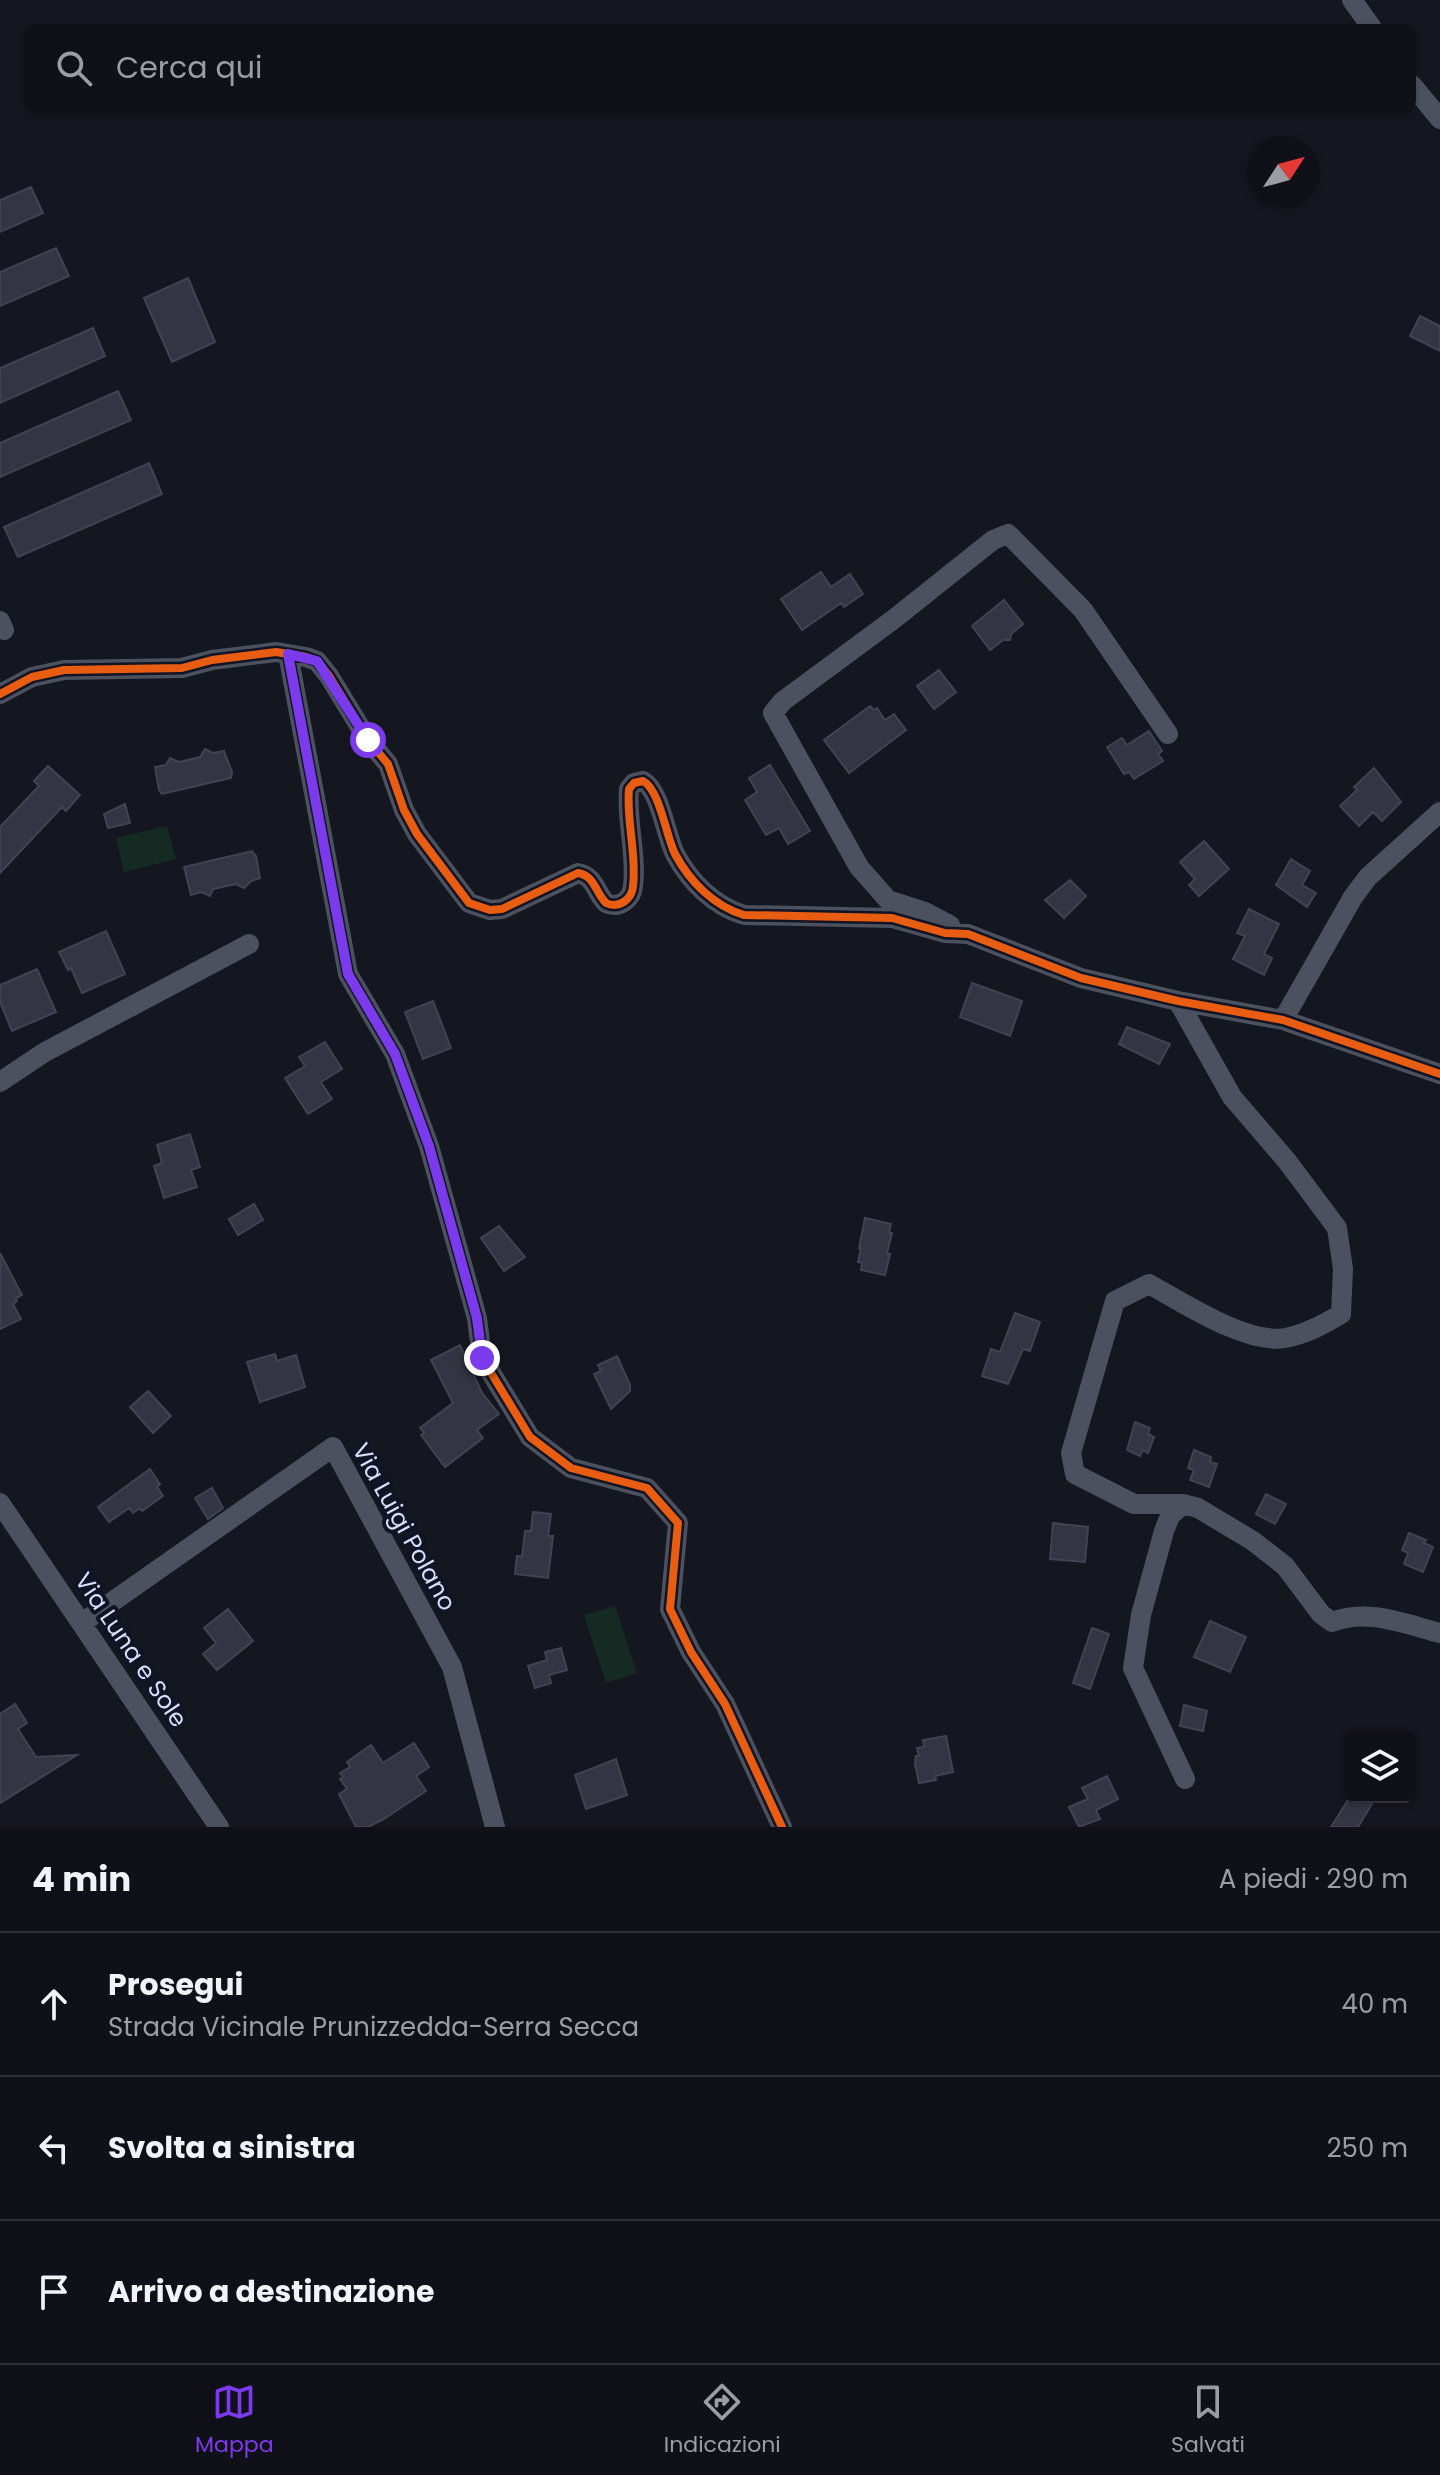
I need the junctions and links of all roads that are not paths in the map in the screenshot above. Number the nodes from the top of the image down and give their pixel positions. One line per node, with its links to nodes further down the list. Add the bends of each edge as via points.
1 (1352, 0): 2 (street)
2 (1369, 24)
3 (1416, 90): 4 (street)
4 (1440, 119)
5 (288, 654): 6 (street, via 212,660 182,668 64,670 32,677); 9 (street, via 317,661 329,676 388,764 417,834 461,895 479,908 502,909 578,873 592,880 610,906 622,903 633,887 629,789 643,781 652,789 676,855 704,893 727,910 744,915 892,918); 22 (street, via 348,974 395,1054 429,1146 477,1318 482,1358 530,1437 571,1468 647,1488 678,1523 670,1609 725,1704)
6 (0, 694)
7 (1168, 734): 9 (street, via 1083,610 1008,534 993,540 783,701 773,713 859,867 888,900)
8 (1440, 812): 12 (street, via 1368,877)
9 (968, 934): 11 (street, via 1081,978)
10 (249, 944): 14 (street, via 45,1052)
11 (1178, 1001): 12 (street); 16 (street, via 1232,1097 1337,1228 1343,1269 1341,1314 1312,1331 1281,1339 1242,1333 1149,1284 1115,1301 1071,1453 1075,1474 1134,1504)
12 (1283, 1020): 13 (street)
13 (1440, 1074)
14 (0, 1082)
15 (0, 1503): 17 (street, Via Luna e Sole)
16 (1183, 1504): 18 (street, via 1253,1541 1285,1566 1332,1622 1349,1615 1375,1616); 19 (street, via 1164,1531 1133,1668)
17 (82, 1623): 20 (street, Via Luna e Sole); 21 (street, Via Luigi Polano, via 333,1447 452,1667)
18 (1440, 1633)
19 (1185, 1779)
20 (219, 1827)
21 (495, 1827)
22 (782, 1827)

